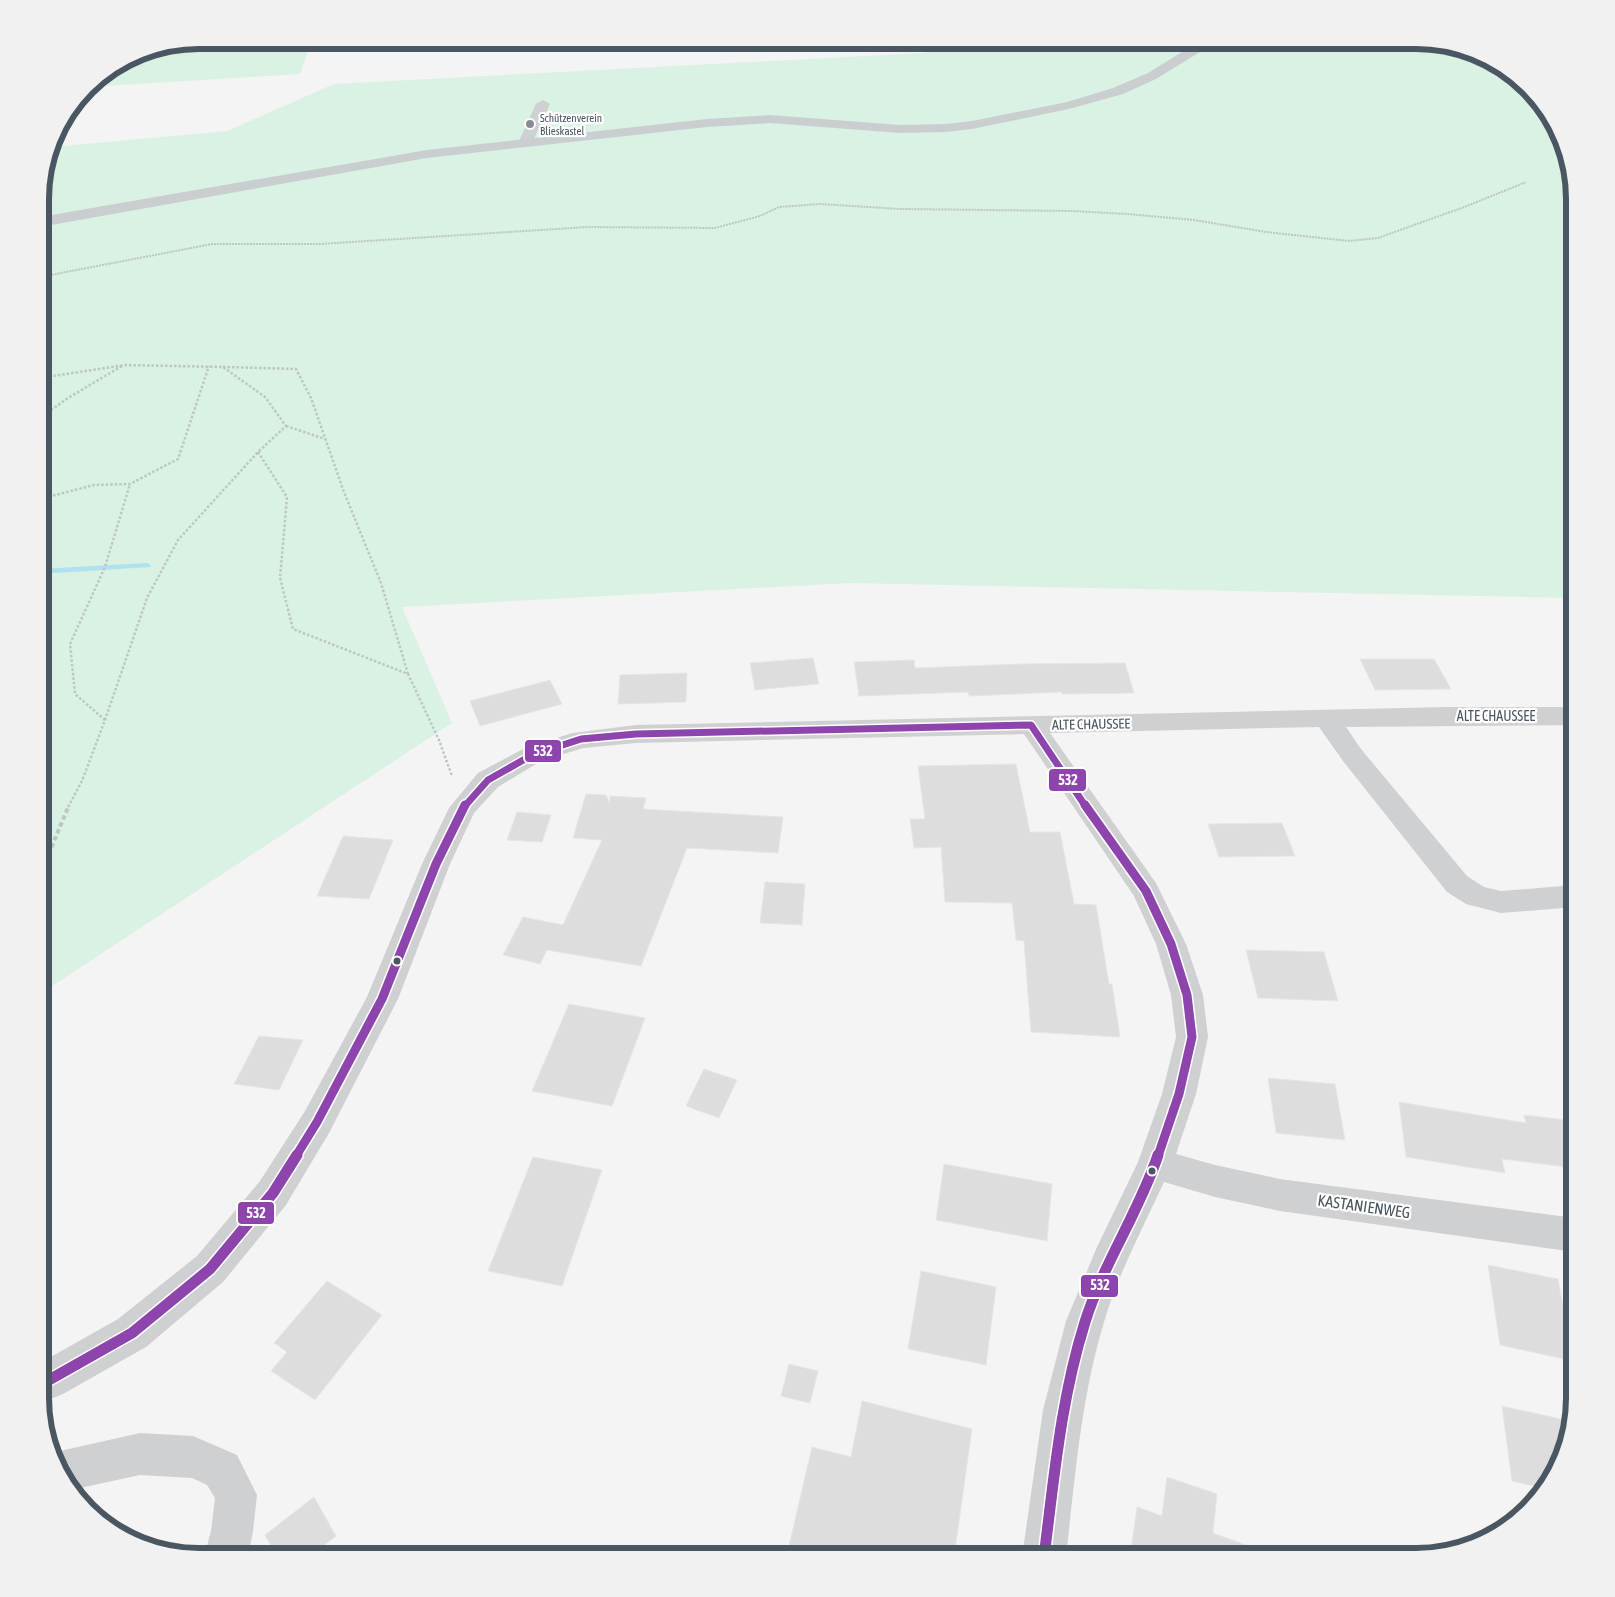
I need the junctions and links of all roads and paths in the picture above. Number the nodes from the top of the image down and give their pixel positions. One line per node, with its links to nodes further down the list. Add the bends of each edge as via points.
1 (1196, 49): 3 (main road, via 1152,76 1118,91 1069,105 972,125 878,129 770,119)
2 (543, 104): 3 (street)
3 (524, 143): 5 (main road, via 390,160)
4 (1526, 182): 6 (path, via 1378,238 1349,241 1127,214 820,204 779,206 760,216 715,228 588,226 320,244 212,244)
5 (49, 220)
6 (49, 275)
7 (125, 365): 8 (path); 10 (path); 11 (path)
8 (209, 366): 9 (path); 15 (path, via 178,459)
9 (222, 367): 12 (path, via 265,397); 13 (path, via 296,369)
10 (49, 377)
11 (49, 412)
12 (286, 426): 13 (path); 14 (path)
13 (326, 439): 17 (path, via 381,583)
14 (258, 452): 17 (path, via 287,497 280,578 294,629); 20 (path, via 178,540 147,598)
15 (130, 484): 16 (path, via 94,485); 20 (path, via 106,567 70,644 75,694)
16 (49, 497)
17 (408, 674): 22 (path, via 439,740)
18 (1566, 716): 19 (street, ALTE CHAUSSEE)
19 (1326, 718): 21 (street, ALTE CHAUSSEE); 24 (street, via 1456,884 1476,896 1501,902)
20 (105, 720): 23 (path)
21 (1031, 725): 22 (street, ALTE CHAUSSEE, via 636,734 581,739 532,755 488,780); 25 (street, via 1146,891 1171,944 1187,995 1192,1037 1179,1094)
22 (463, 808): 27 (street, ALTE CHAUSSEE, via 436,864 382,999 317,1122 273,1193 210,1270 132,1333)
23 (49, 853)
24 (1566, 897)
25 (1155, 1164): 26 (street, KASTANIENWEG, via 1280,1195); 30 (street, via 1085,1322 1063,1410)
26 (1566, 1234)
27 (49, 1380)
28 (67, 1470): 29 (street, via 140,1454 193,1457 222,1470 236,1495)
29 (228, 1548)
30 (1045, 1548)

